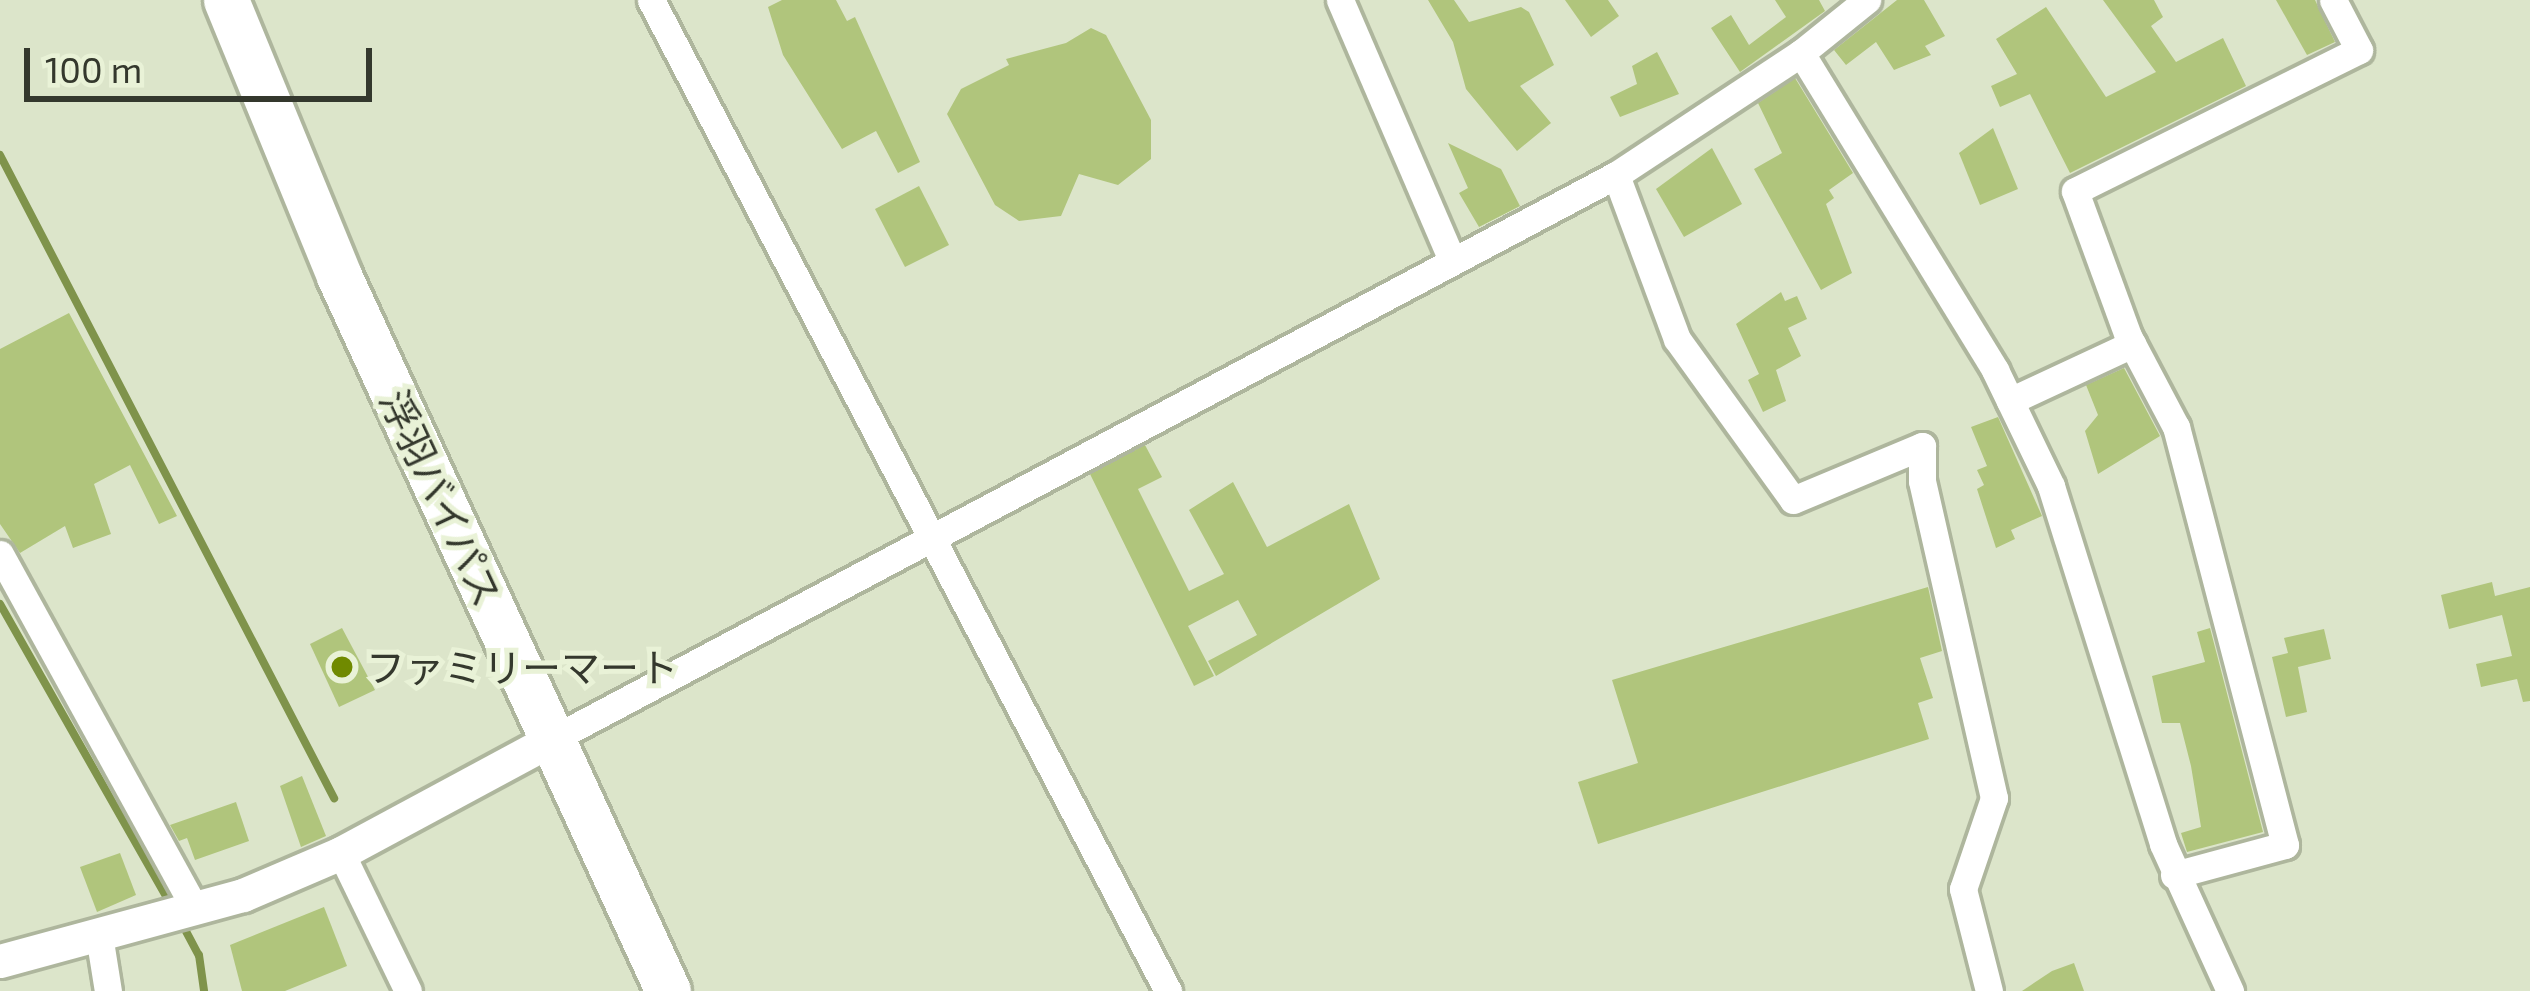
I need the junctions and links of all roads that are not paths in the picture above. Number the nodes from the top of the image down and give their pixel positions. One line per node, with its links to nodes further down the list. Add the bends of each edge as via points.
1 (226, 0): 13 (highway, 浮羽バイパス, via 339,276)
2 (651, 0): 11 (street)
3 (1340, 0): 8 (street)
4 (1867, 0): 6 (street)
5 (2333, 0): 9 (street, via 2359,50 2075,191)
6 (1801, 53): 7 (street); 10 (street)
7 (1616, 175): 8 (street); 23 (street, via 1677,339 1793,500 1922,446 1922,481 1994,798 1964,889)
8 (1452, 260): 11 (street)
9 (2132, 344): 10 (street); 15 (street, via 2176,427 2284,845)
10 (2010, 401): 15 (street, via 2051,486)
11 (931, 535): 13 (street); 22 (street)
12 (0, 554): 16 (street)
13 (551, 740): 14 (street); 21 (highway, 浮羽バイパス)
14 (341, 853): 16 (street); 20 (street)
15 (2174, 875): 24 (street)
16 (180, 914): 17 (street)
17 (99, 935): 18 (street); 19 (street)
18 (8, 958)
19 (108, 991)
20 (408, 991)
21 (668, 991)
22 (1168, 991)
23 (1989, 991)
24 (2230, 991)

